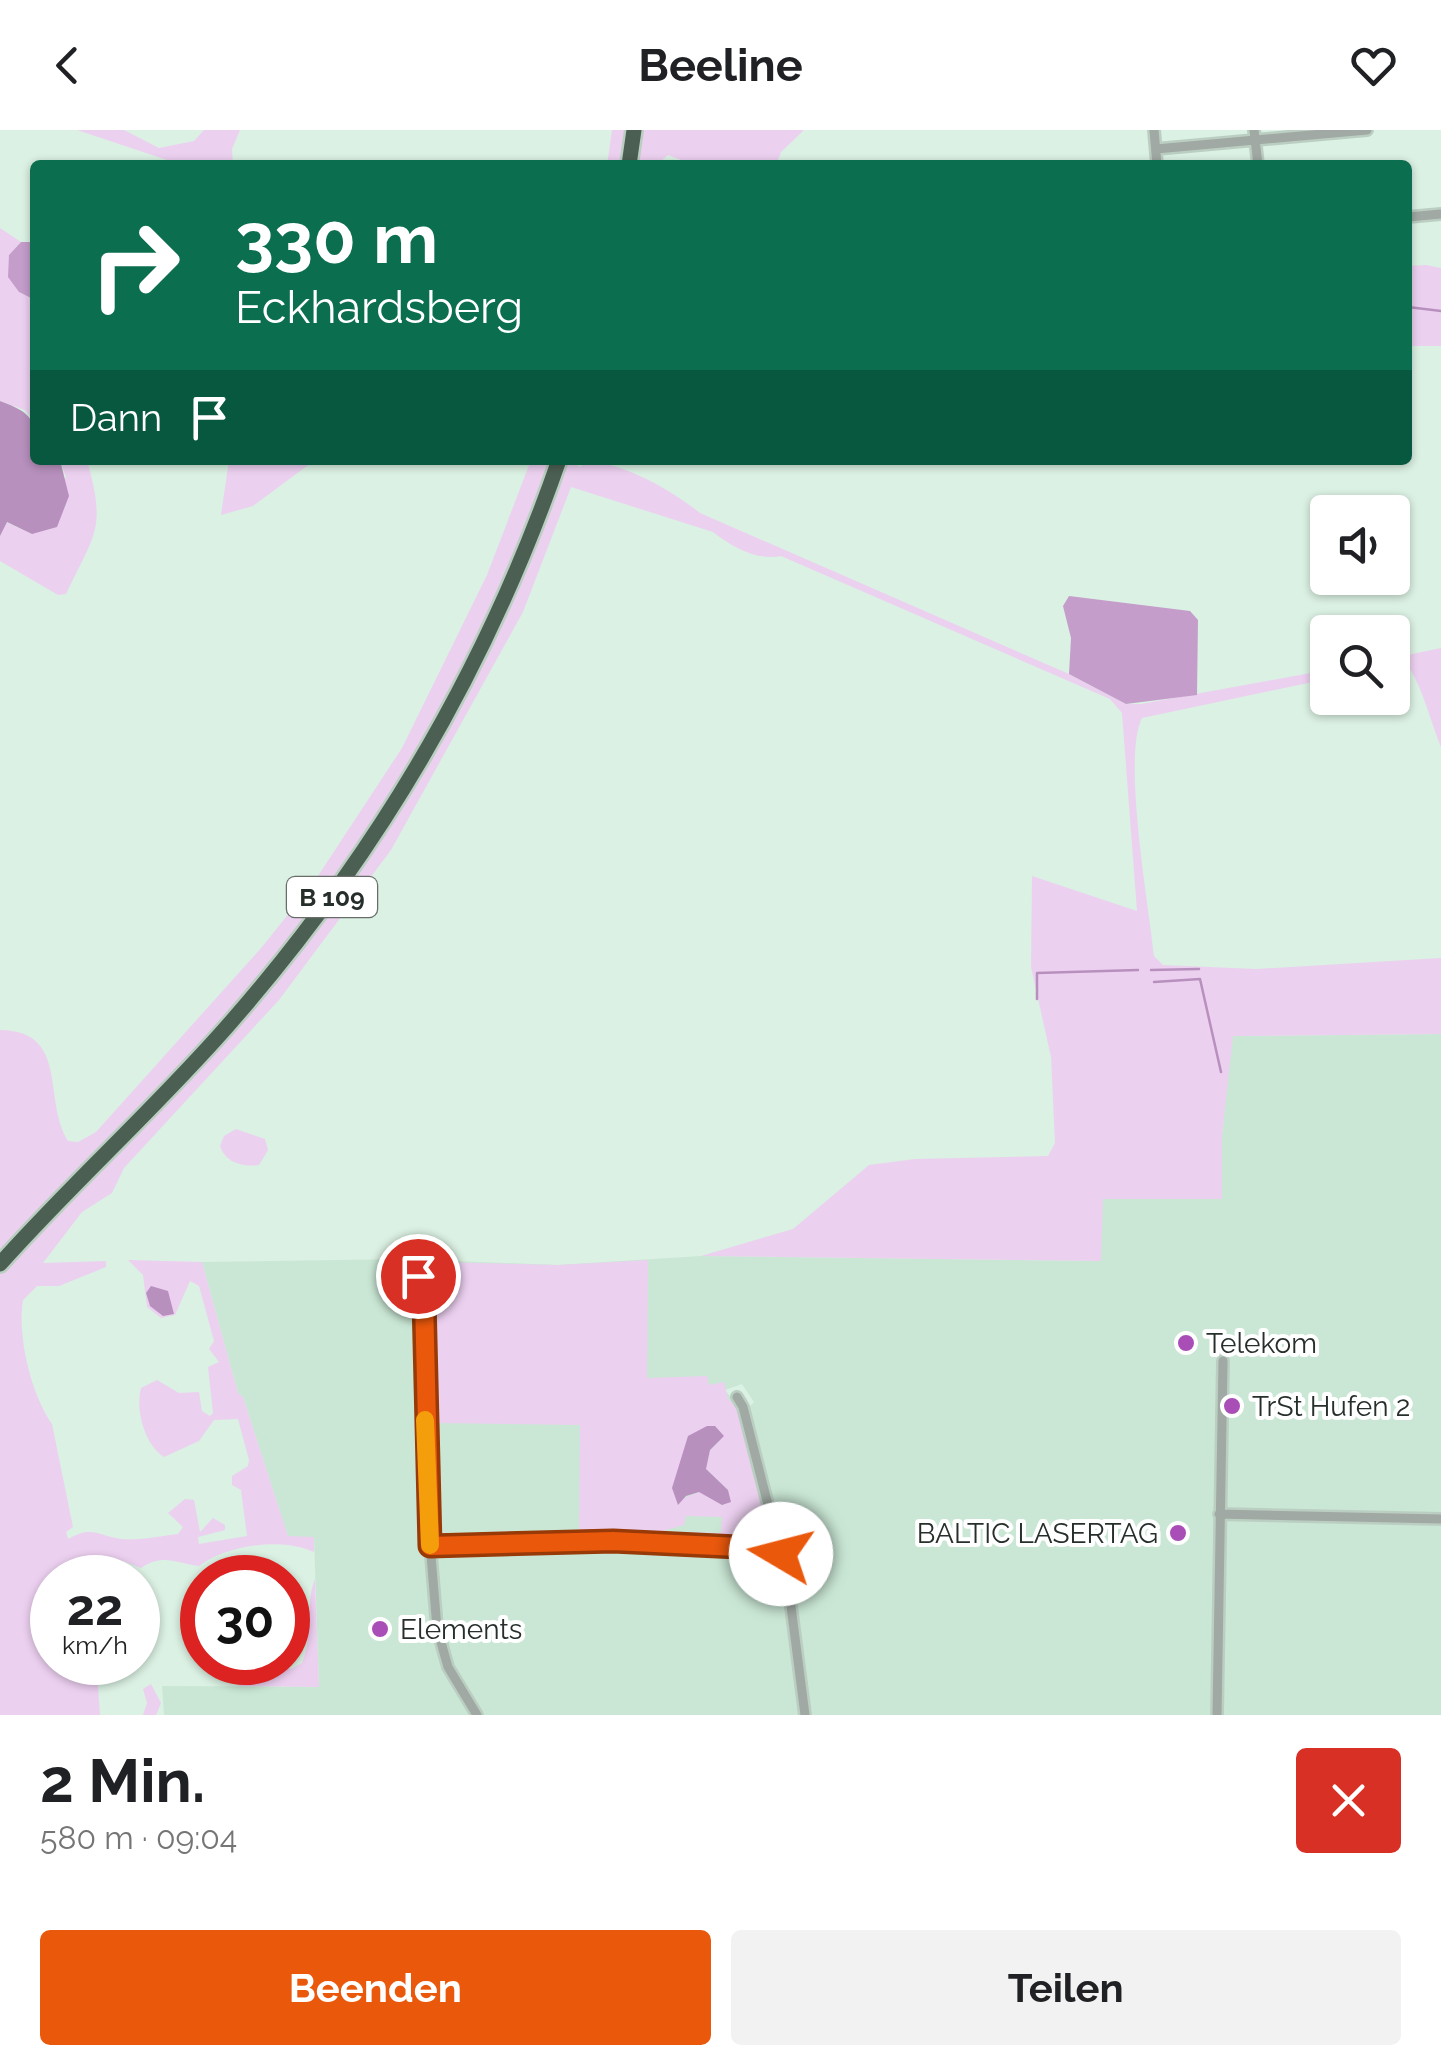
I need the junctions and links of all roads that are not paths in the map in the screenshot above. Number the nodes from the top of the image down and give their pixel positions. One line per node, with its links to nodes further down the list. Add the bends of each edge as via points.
1 (634, 130): 6 (highway)
2 (1154, 130): 5 (street)
3 (1367, 130): 4 (street)
4 (1255, 135): 5 (street); 8 (street)
5 (1156, 148): 7 (street)
6 (631, 160)
7 (1157, 160)
8 (1258, 160)
9 (1441, 214): 10 (street)
10 (1412, 217)
11 (557, 465): 12 (highway, B 109, via 472,667 360,857 229,1025)
12 (0, 1264)
13 (418, 1276): 18 (street)
14 (1224, 1361): 16 (street)
15 (736, 1396): 19 (street)
16 (1220, 1514): 17 (street); 22 (street)
17 (1441, 1519)
18 (430, 1546): 19 (street, via 613,1541); 20 (street, via 440,1642)
19 (780, 1549): 21 (street)
20 (477, 1715)
21 (805, 1715)
22 (1217, 1715)

